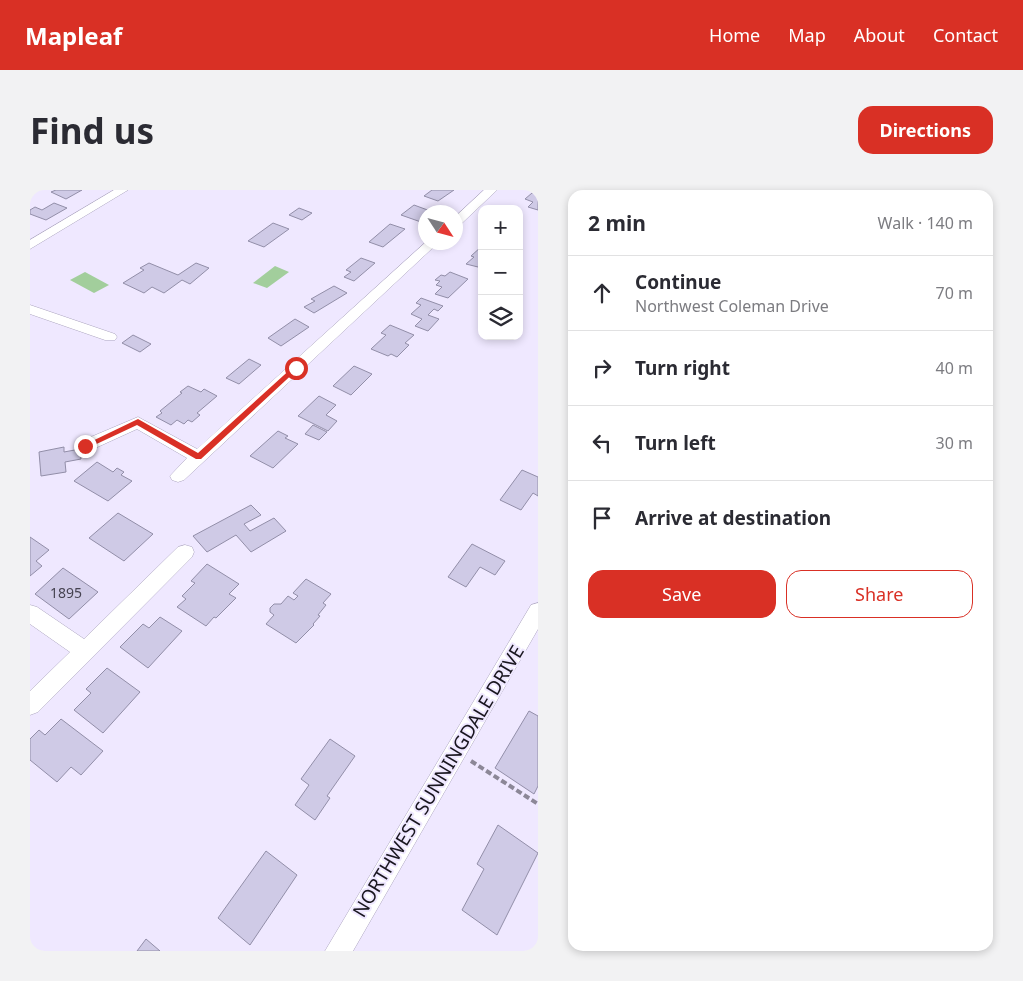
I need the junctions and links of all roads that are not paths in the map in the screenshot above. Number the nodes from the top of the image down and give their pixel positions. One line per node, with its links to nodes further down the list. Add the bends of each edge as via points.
1 (122, 190): 4 (street)
2 (491, 190): 3 (street)
3 (463, 216)
4 (30, 245)
5 (424, 250): 9 (street)
6 (30, 309): 7 (street)
7 (110, 337)
8 (85, 446): 9 (street, via 138,422)
9 (199, 457): 10 (street)
10 (178, 476)
11 (185, 552): 14 (street)
12 (538, 611): 16 (street, NORTHWEST SUNNINGDALE DRIVE)
13 (30, 613): 14 (street)
14 (85, 651): 15 (street)
15 (30, 705)
16 (338, 951)

